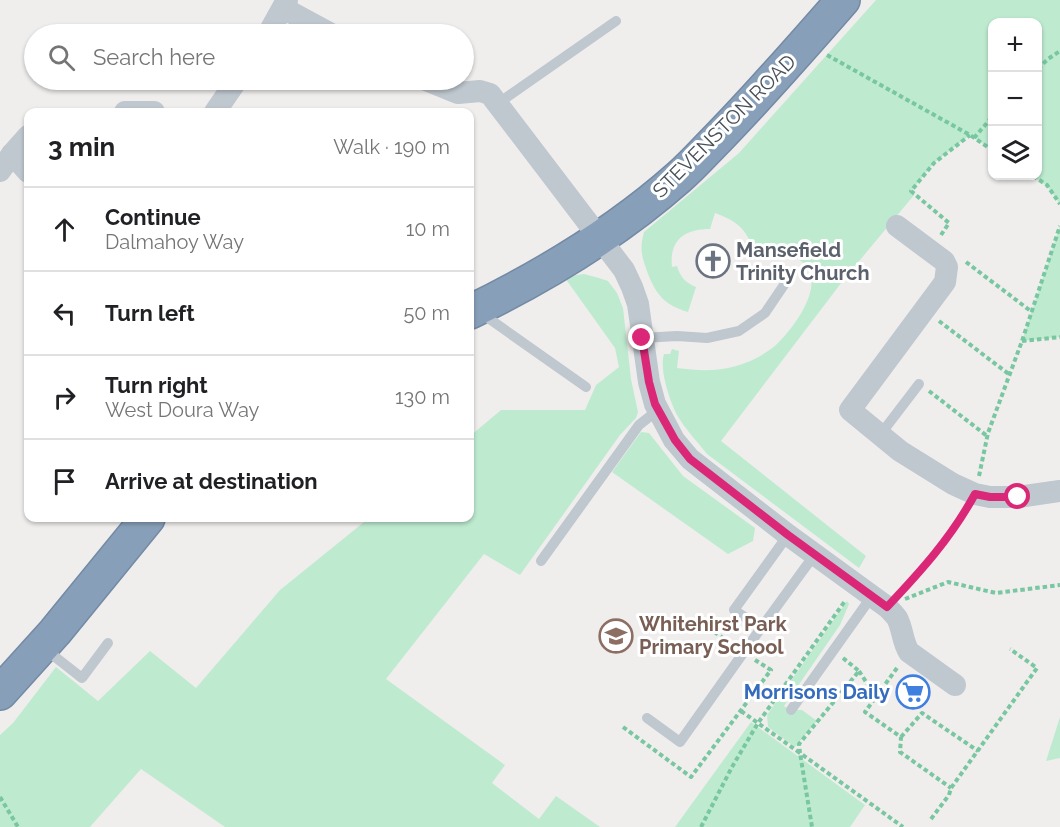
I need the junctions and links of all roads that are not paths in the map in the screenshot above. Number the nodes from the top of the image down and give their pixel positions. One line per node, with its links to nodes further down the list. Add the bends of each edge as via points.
1 (843, 0): 14 (highway, STEVENSTON ROAD, via 681,176)
2 (285, 4): 4 (street); 5 (street)
3 (616, 21): 8 (lane)
4 (274, 24)
5 (316, 24)
6 (230, 90): 9 (street)
7 (451, 90): 8 (street, via 490,94)
8 (497, 104): 14 (street)
9 (217, 108)
10 (24, 141): 11 (street)
11 (6, 162): 12 (street)
12 (24, 170)
13 (897, 226): 22 (street, via 944,261 947,275 850,410)
14 (599, 237): 16 (highway, STEVENSTON ROAD, via 560,264); 18 (street, via 632,286)
15 (786, 282): 18 (lane, via 765,313 739,331 707,338)
16 (474, 310)
17 (474, 312): 20 (lane)
18 (642, 338): 21 (street)
19 (919, 384): 22 (lane)
20 (586, 387)
21 (658, 410): 25 (street, via 690,459); 27 (lane, via 639,425)
22 (880, 435): 23 (street, via 900,452 975,494 1018,497)
23 (1060, 492)
24 (145, 522): 31 (highway)
25 (788, 535): 26 (street); 29 (lane, via 734,610)
26 (815, 554): 28 (street); 29 (lane)
27 (541, 561)
28 (872, 596): 32 (street, via 896,616 909,652); 34 (lane)
29 (761, 628): 35 (lane, via 680,742)
30 (108, 643): 31 (lane, via 82,678)
31 (42, 647): 33 (highway)
32 (955, 685)
33 (0, 693)
34 (791, 710)
35 (647, 718)

